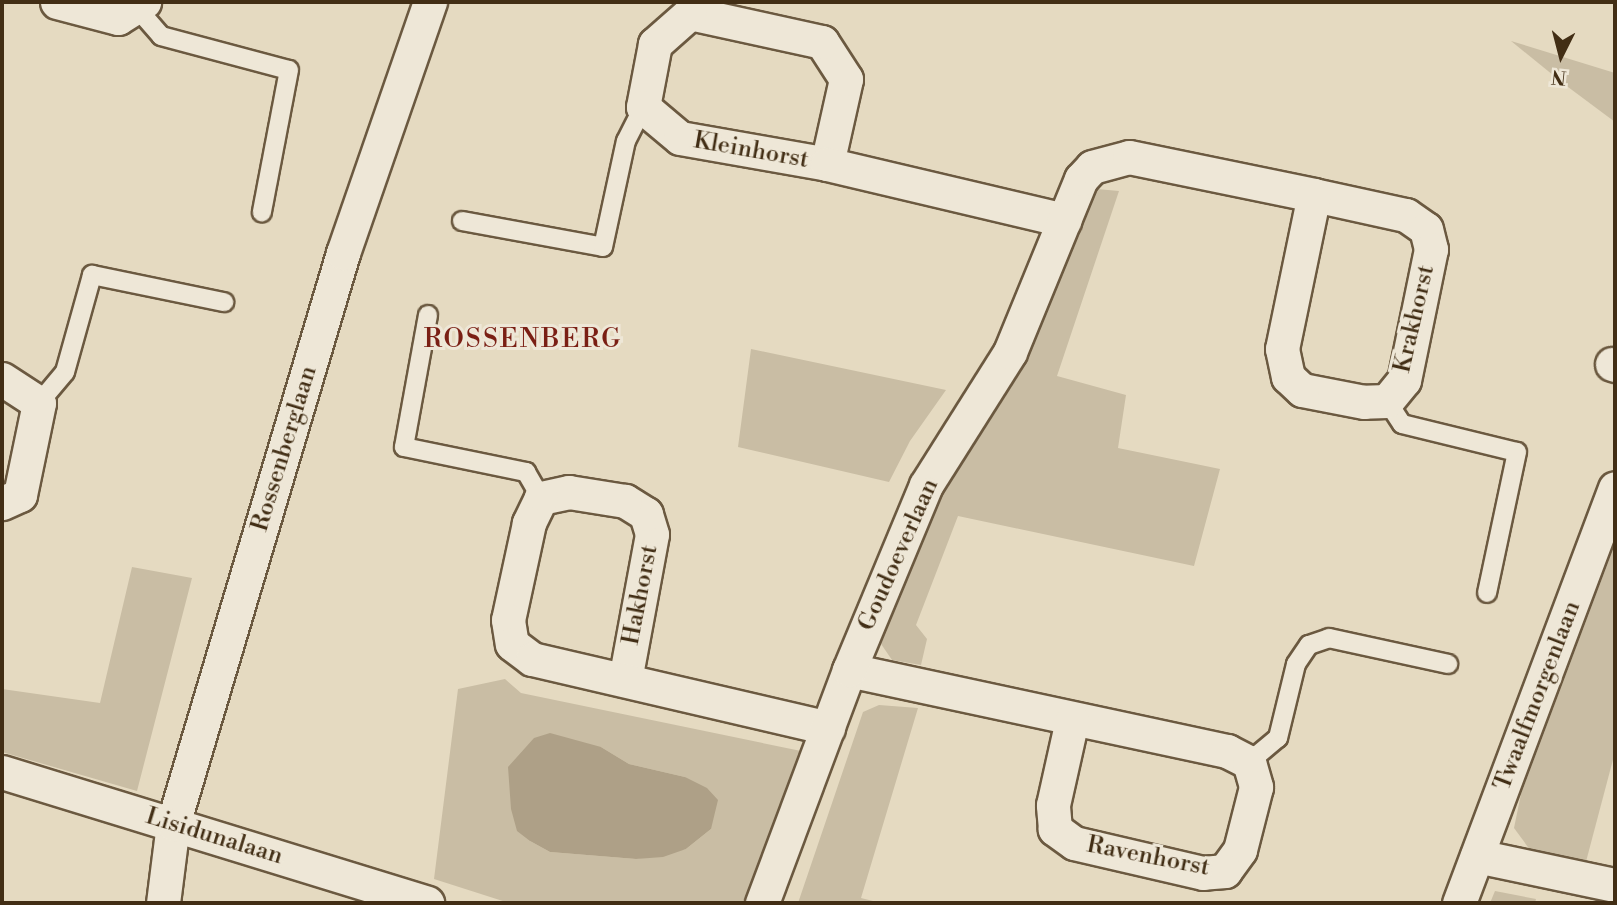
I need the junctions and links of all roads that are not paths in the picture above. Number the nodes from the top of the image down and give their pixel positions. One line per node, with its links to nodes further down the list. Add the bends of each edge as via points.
1 (57, 2): 3 (street, via 118,18)
2 (430, 2): 26 (street, Rossenberglaan, via 344,253)
3 (140, 4): 7 (lane, via 161,36 289,70)
4 (643, 107): 5 (street, Kleinhorst, via 680,138); 5 (street, Kleinhorst, via 655,44 690,13 822,42 846,79); 8 (lane, via 626,141 603,247)
5 (827, 164): 9 (street, Kleinhorst)
6 (1314, 195): 9 (street, Krakhorst, via 1129,158 1091,166); 13 (street, Krakhorst, via 1282,349 1288,377 1302,390 1364,402); 13 (street, Krakhorst, via 1406,215 1426,229 1431,249 1404,380)
7 (262, 212)
8 (462, 220)
9 (1064, 220): 20 (street, Goudoeverlaan, via 1010,352 926,485)
10 (224, 302): 14 (lane, via 92,275 65,372)
11 (428, 315): 16 (lane, via 404,447 526,472)
12 (2, 379): 14 (street)
13 (1387, 401): 18 (lane, via 1402,424 1517,452)
14 (39, 404): 17 (street, via 20,495)
15 (1615, 488): 27 (street, Twaalfmorgenlaan)
16 (541, 498): 21 (street, Hakhorst, via 529,523 508,620 512,643 533,659); 21 (street, Hakhorst, via 569,492 625,501 646,514 652,534)
17 (2, 503)
18 (1487, 593)
19 (1448, 664): 24 (lane, via 1329,638 1308,645 1296,664 1279,738)
20 (849, 670): 22 (street); 23 (street, Goudoeverlaan)
21 (625, 680): 23 (street, Hakhorst)
22 (1072, 720): 24 (street, via 1227,751); 24 (street, Ravenhorst, via 1053,805 1055,828 1074,843 1203,873 1225,871 1240,850 1255,787)
23 (828, 728): 31 (street, Goudoeverlaan)
24 (1249, 762)
25 (2, 772): 26 (street, Lisidunalaan)
26 (173, 824): 29 (street, Rossenberglaan); 30 (street, Lisidunalaan)
27 (1477, 856): 28 (street); 32 (street, Twaalfmorgenlaan)
28 (1615, 886)
29 (163, 903)
30 (427, 903)
31 (762, 903)
32 (1459, 903)

